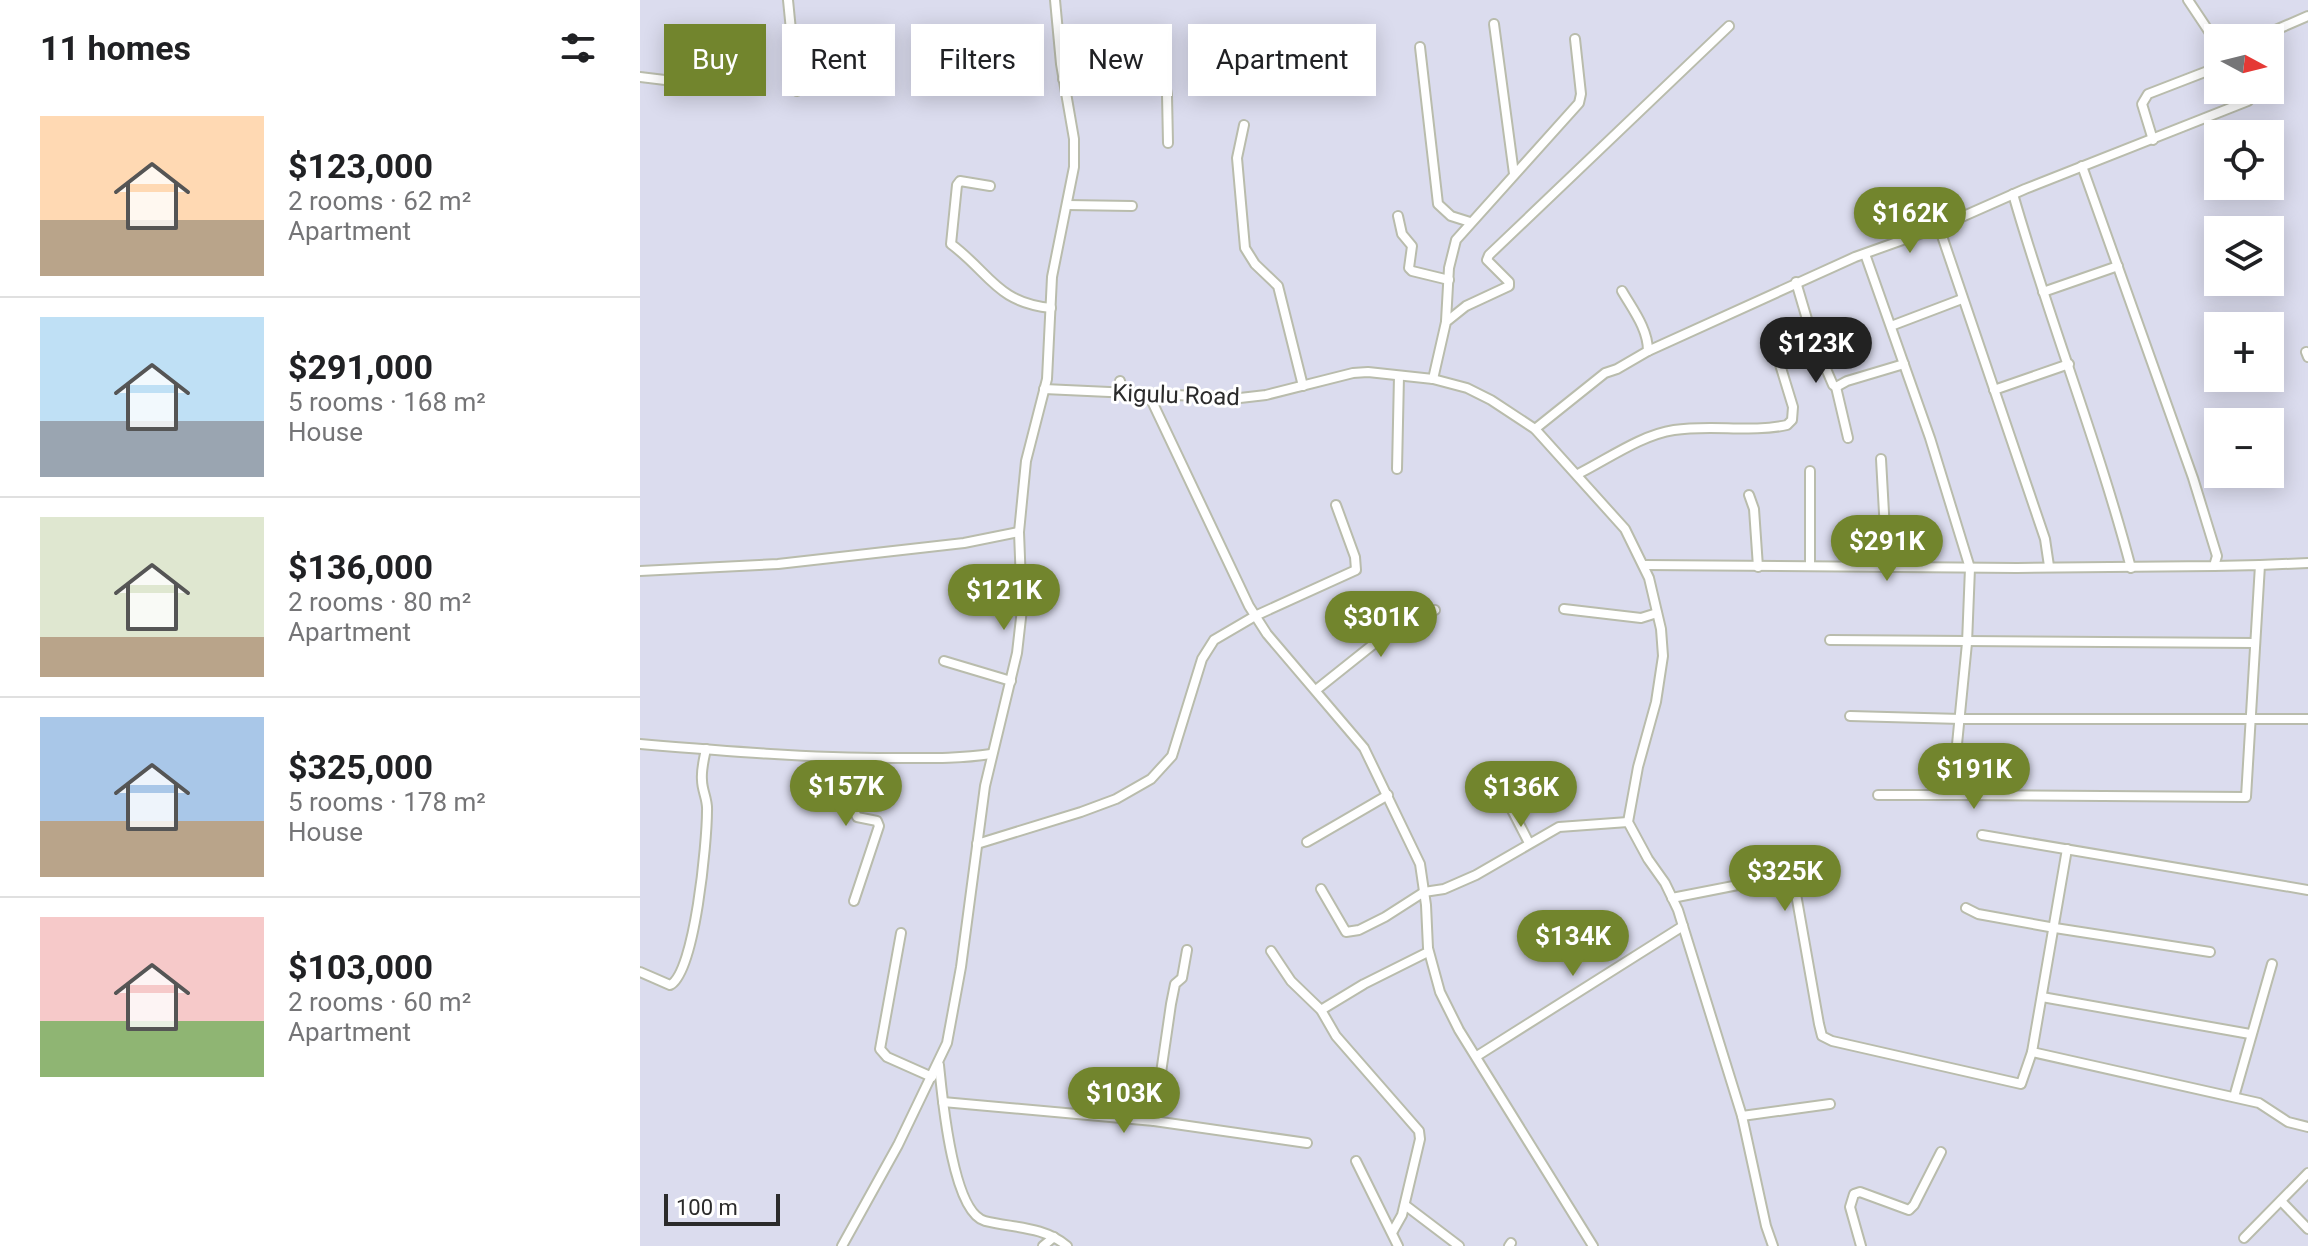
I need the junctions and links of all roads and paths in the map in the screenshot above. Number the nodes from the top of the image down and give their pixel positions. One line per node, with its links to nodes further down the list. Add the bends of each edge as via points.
1 (788, 0): 5 (street)
2 (1055, 0): 12 (street)
3 (2188, 0): 7 (street)
4 (2308, 16): 9 (street)
5 (790, 24)
6 (1494, 24): 23 (street)
7 (2204, 24)
8 (1729, 26): 39 (street, via 1489,255 1489,264 1509,282 1507,290 1466,306)
9 (2284, 26)
10 (1575, 39): 23 (street, via 1579,103)
11 (1420, 47): 29 (street, via 1438,204 1451,216)
12 (1060, 49)
13 (2204, 72): 20 (street, via 2148,94 2142,104)
14 (640, 77): 15 (street)
15 (664, 80)
16 (1066, 96): 26 (street, via 1075,152)
17 (1167, 96): 21 (street)
18 (2240, 104): 20 (street)
19 (1244, 125): 48 (street, via 1237,158 1245,248 1278,286)
20 (2153, 140): 22 (street)
21 (1168, 143)
22 (2082, 166): 25 (street); 32 (street)
23 (1514, 174): 29 (street)
24 (990, 186): 38 (street, via 960,181 957,185 951,244 1006,295)
25 (2013, 194): 30 (street); 36 (street)
26 (1067, 205): 27 (street); 38 (street, via 1054,262)
27 (1132, 206)
28 (1398, 216): 33 (street, via 1412,246 1409,268)
29 (1470, 222): 33 (street, via 1456,240)
30 (1939, 227): 31 (street); 37 (street)
31 (1865, 254): 34 (street); 40 (street)
32 (2118, 266): 36 (street); 68 (street, via 2193,478 2217,556)
33 (1449, 280): 39 (street)
34 (1796, 282): 41 (street); 49 (street, via 1812,336)
35 (1622, 291): 41 (street, via 1643,328)
36 (2043, 292): 44 (street)
37 (1962, 299): 40 (street); 51 (street)
38 (1051, 308): 50 (street)
39 (1446, 322): 46 (street)
40 (1891, 326): 43 (street)
41 (1648, 351): 54 (street, via 1605,373)
42 (1778, 358): 59 (street, via 1793,407 1787,425 1658,433)
43 (1904, 364): 49 (street); 71 (street)
44 (2069, 364): 51 (street); 72 (street)
45 (1399, 376): 46 (street, Kigulu Road); 48 (street, Kigulu Road, via 1353,373); 57 (street)
46 (1433, 379): 54 (street, Kigulu Road, via 1467,388)
47 (1120, 381): 52 (street)
48 (1303, 386): 53 (street, Kigulu Road, via 1253,398)
49 (1836, 387): 55 (street)
50 (1044, 389): 52 (street, Kigulu Road); 62 (street, via 1026,461)
51 (1994, 390): 67 (street, via 2045,539)
52 (1123, 392): 53 (street, Kigulu Road)
53 (1148, 393): 77 (street)
54 (1535, 429): 59 (street, Kigulu Road)
55 (1848, 438)
56 (1881, 459): 70 (street)
57 (1397, 469)
58 (1810, 471): 66 (street)
59 (1578, 474): 64 (street, Kigulu Road, via 1625,529)
60 (1749, 495): 69 (street)
61 (1336, 505): 77 (street, via 1356,570)
62 (1019, 532): 73 (street, via 778,564); 82 (street, via 1022,609)
63 (2308, 563): 65 (street)
64 (1644, 565): 69 (street); 76 (street, Kigulu Road)
65 (2260, 565): 68 (street); 80 (street)
66 (1810, 566): 69 (street); 70 (street)
67 (2049, 566): 71 (street); 72 (street)
68 (2214, 566): 72 (street)
69 (1758, 567)
70 (1887, 567): 71 (street)
71 (1970, 568): 79 (street)
72 (2131, 568)
73 (640, 571)
74 (1564, 609): 76 (street, via 1641,618)
75 (1435, 610): 83 (street, via 1395,627)
76 (1657, 613): 96 (street, Kigulu Road, via 1662,677)
77 (1255, 616): 83 (street); 100 (street, via 1222,633 1207,648 1174,752 1161,771 1116,799)
78 (1830, 640): 79 (street)
79 (1967, 643): 80 (street); 85 (street)
80 (2255, 643): 87 (street)
81 (944, 661): 82 (street)
82 (1011, 681): 90 (street)
83 (1316, 690): 93 (street, via 1364,748)
84 (1850, 716): 85 (street)
85 (1961, 719): 87 (street); 95 (street)
86 (2308, 719): 87 (street)
87 (2250, 720): 95 (street, via 2246,797)
88 (640, 744): 89 (street)
89 (706, 749): 91 (street); 116 (street, via 701,776 708,810 697,918 682,971 670,985)
90 (991, 754): 91 (street); 100 (street)
91 (871, 758): 106 (street, via 854,810 857,817 879,826)
92 (1497, 781): 99 (street)
93 (1388, 795): 98 (street); 104 (street, via 1420,864)
94 (1878, 795): 95 (street)
95 (1952, 795)
96 (1628, 822): 99 (street, via 1559,827); 105 (street)
97 (1982, 835): 101 (street)
98 (1307, 842)
99 (1529, 843): 104 (street, via 1476,875)
100 (977, 844): 122 (street, via 950,1032)
101 (2067, 849): 103 (street); 109 (street)
102 (1321, 889): 104 (street, via 1346,932 1385,917)
103 (2308, 890)
104 (1424, 892): 113 (street)
105 (1672, 898): 108 (street); 120 (street, via 1793,877 1819,1024 1822,1036 1832,1041 2021,1084)
106 (854, 901)
107 (1966, 908): 109 (street)
108 (1683, 926): 121 (street); 127 (street)
109 (2055, 928): 114 (street); 117 (street)
110 (901, 933): 123 (street, via 880,1049)
111 (1187, 950): 128 (street, via 1171,1004)
112 (1271, 951): 118 (street, via 1291,981)
113 (1428, 952): 118 (street); 121 (street, via 1440,992)
114 (2210, 952)
115 (2272, 964): 119 (street)
116 (640, 972)
117 (2042, 997): 119 (street); 120 (street)
118 (1321, 1010): 135 (street, via 1336,1036 1419,1131)
119 (2250, 1034): 124 (street)
120 (2032, 1052): 124 (street)
121 (1477, 1056): 145 (street)
122 (939, 1064): 123 (street); 125 (street)
123 (932, 1077): 140 (street)
124 (2234, 1097): 129 (street, via 2268,1106 2288,1122)
125 (943, 1102): 128 (street); 138 (street, via 962,1191 975,1215)
126 (1830, 1104): 127 (street)
127 (1742, 1116): 146 (street)
128 (1154, 1121): 130 (street)
129 (2308, 1127)
130 (1307, 1143)
131 (1941, 1152): 147 (street, via 1909,1210 1854,1194 1850,1207)
132 (1356, 1161): 137 (street)
133 (2308, 1173): 134 (street)
134 (2281, 1201): 136 (street); 139 (street)
135 (1405, 1205): 137 (street); 144 (street)
136 (2308, 1229)
137 (1393, 1231): 143 (street)
138 (1054, 1237): 141 (street); 142 (street)
139 (2244, 1238)
140 (842, 1246)
141 (1043, 1246)
142 (1067, 1246)
143 (1398, 1246)
144 (1459, 1246)
145 (1593, 1246)
146 (1773, 1246)
147 (1861, 1246)

